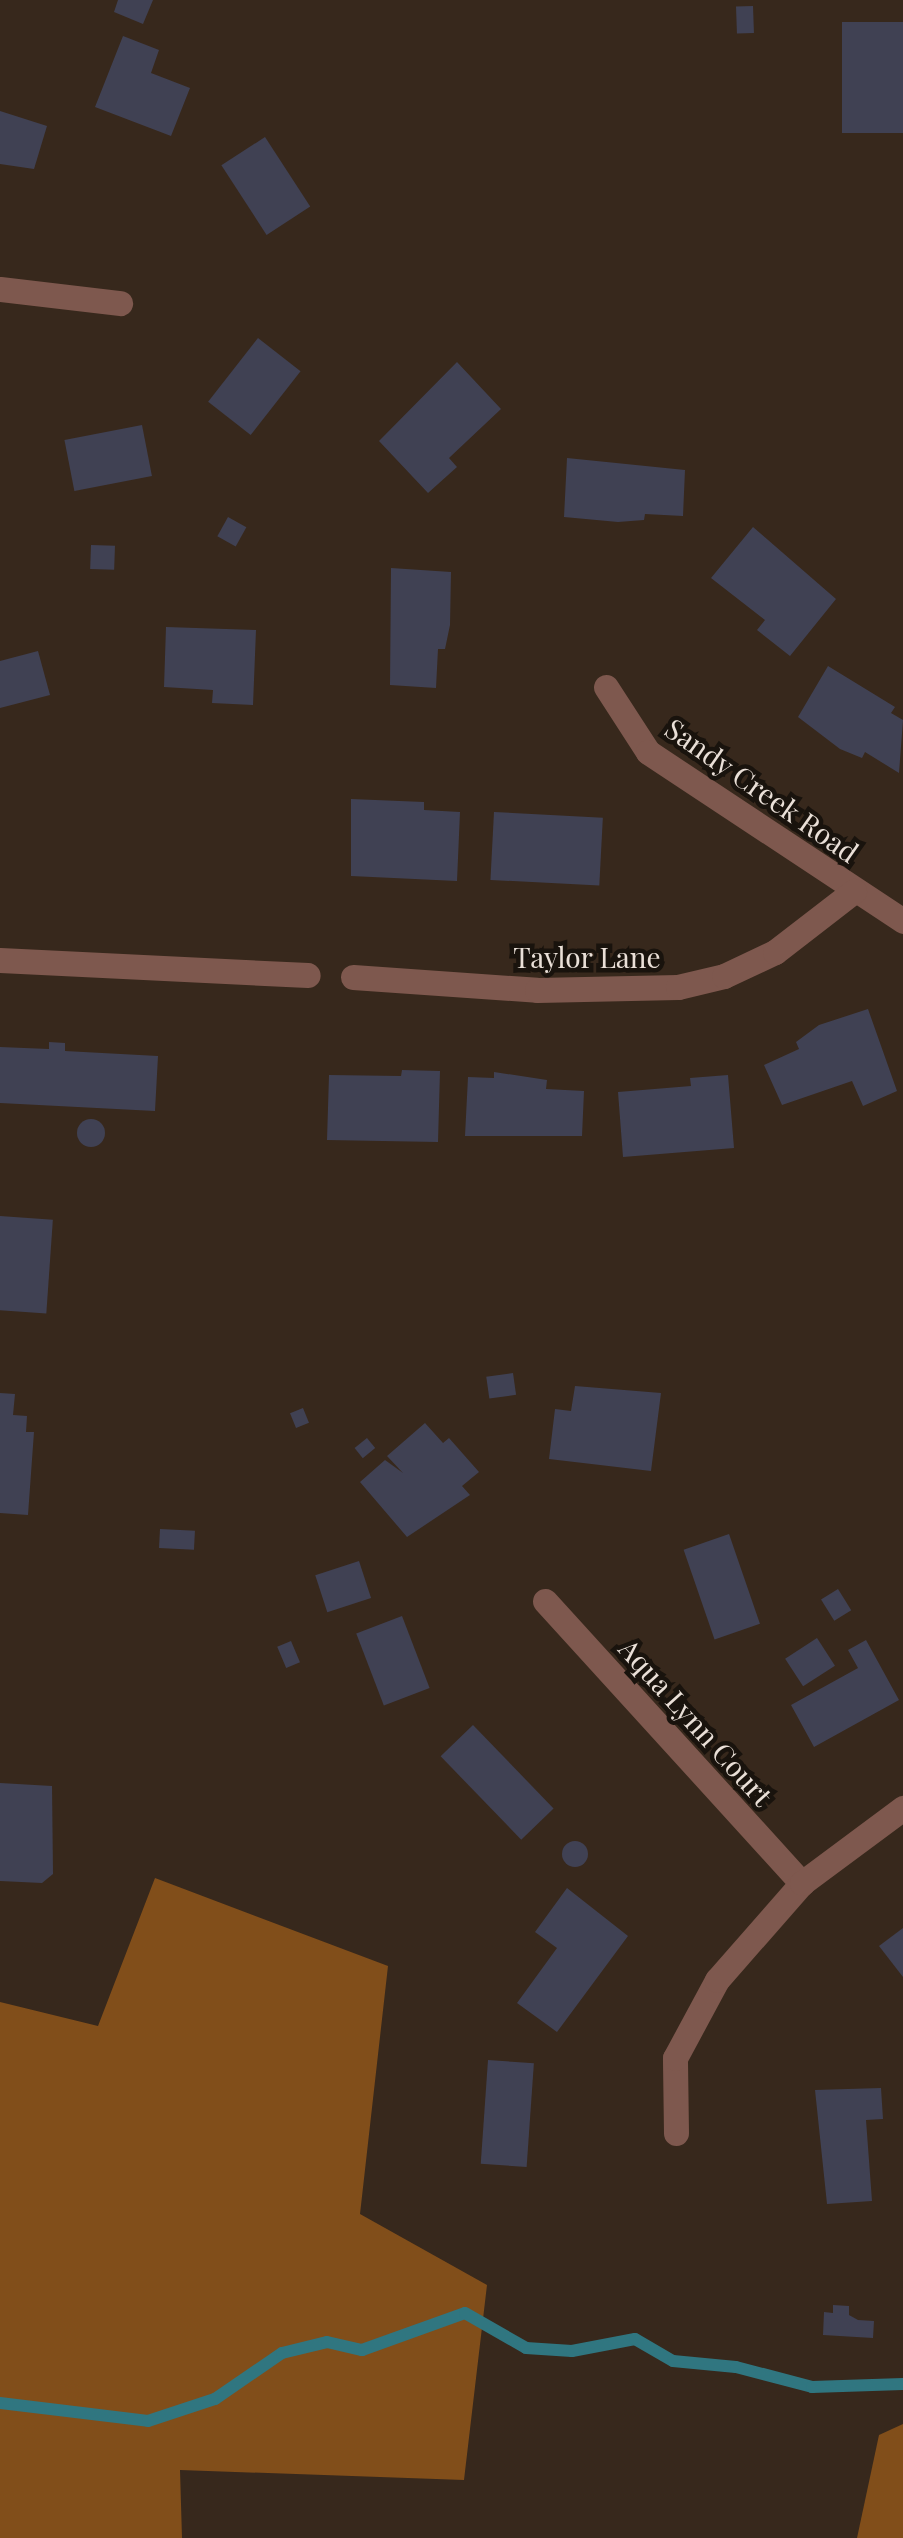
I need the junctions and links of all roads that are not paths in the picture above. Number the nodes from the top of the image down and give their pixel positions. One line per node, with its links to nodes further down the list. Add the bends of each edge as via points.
1 (0, 288): 2 (street)
2 (120, 304)
3 (606, 688): 4 (street, Sandy Creek Road, via 648,752)
4 (854, 891): 5 (street, Sandy Creek Road); 8 (street, Taylor Lane, via 775,952 724,976 678,987 537,990)
5 (903, 921)
6 (0, 960): 7 (street)
7 (308, 975)
8 (353, 977)
9 (545, 1601): 11 (street, Aqua Lynn Court)
10 (903, 1808): 11 (street)
11 (802, 1883): 12 (street, via 717,1980 674,2058)
12 (676, 2133)

